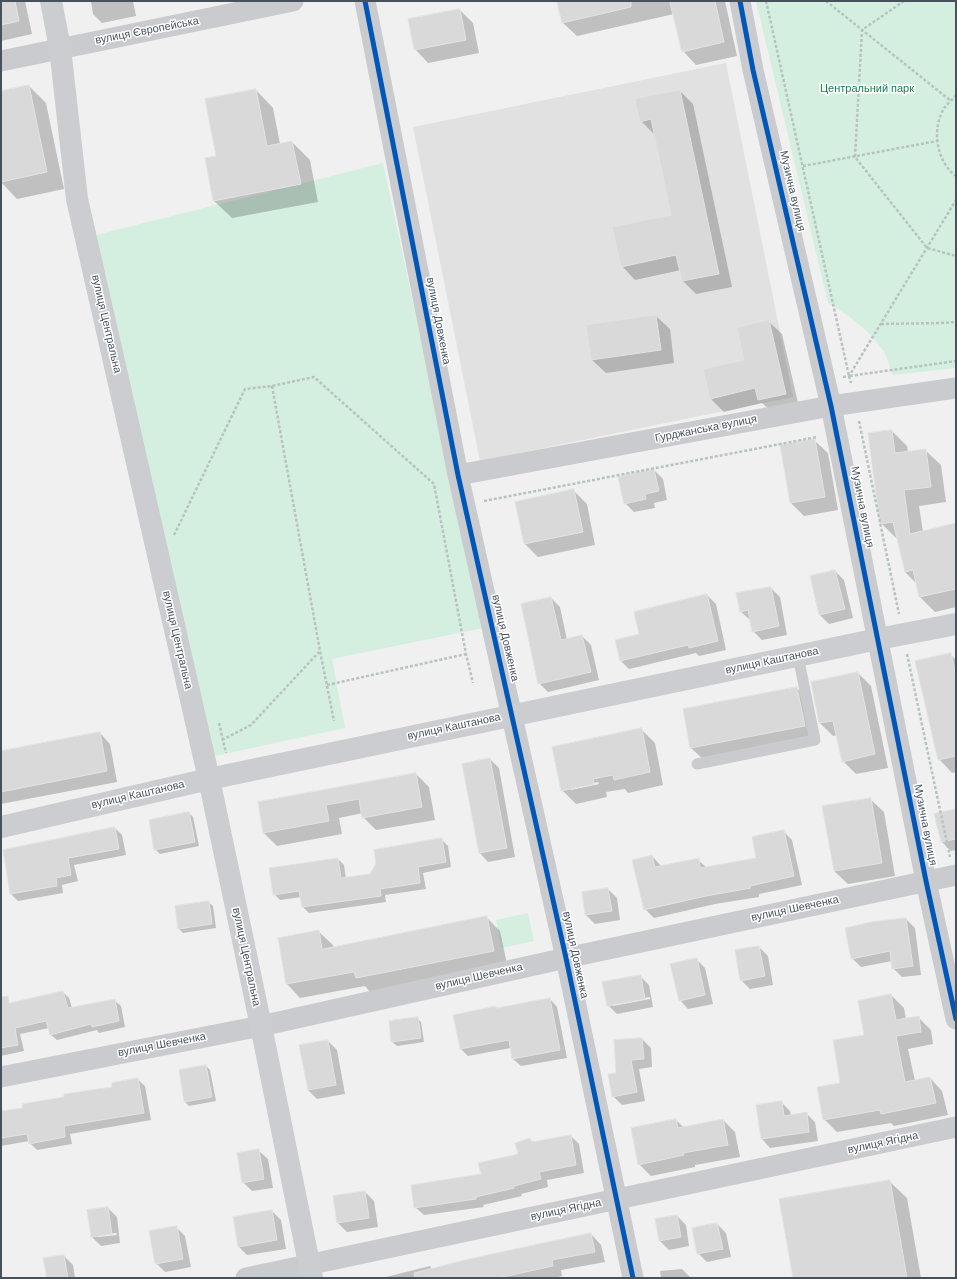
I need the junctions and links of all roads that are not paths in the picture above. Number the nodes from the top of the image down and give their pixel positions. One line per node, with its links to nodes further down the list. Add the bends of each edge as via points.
1 (51, 1): 5 (main road, вулиця Центральна)
2 (293, 1): 5 (street, вулиця Європейська)
3 (365, 1): 9 (street, вулиця Довженка)
4 (740, 1): 8 (street, Музична вулиця, via 753,70)
5 (60, 48): 6 (street, вулиця Європейська); 15 (main road, вулиця Центральна, via 77,199)
6 (1, 61)
7 (956, 388): 8 (street, Гурджанська вулиця)
8 (831, 406): 9 (street, Гурджанська вулиця); 11 (street, Музична вулиця)
9 (458, 475): 13 (street, вулиця Довженка)
10 (956, 624): 11 (main road, вулиця Каштанова)
11 (878, 639): 12 (main road, вулиця Каштанова); 18 (street, Музична вулиця)
12 (798, 656): 13 (main road, вулиця Каштанова); 14 (lane, via 815,740)
13 (512, 715): 15 (main road, вулиця Каштанова); 19 (street, вулиця Довженка)
14 (697, 764)
15 (209, 778): 16 (main road, вулиця Каштанова); 21 (main road, вулиця Центральна)
16 (1, 827)
17 (956, 875): 18 (street, вулиця Шевченка)
18 (926, 881): 19 (street, вулиця Шевченка); 20 (street, Музична вулиця)
19 (566, 958): 21 (street, вулиця Шевченка); 24 (street, вулиця Довженка)
20 (956, 1019)
21 (261, 1026): 22 (street, вулиця Шевченка); 25 (main road, вулиця Центральна)
22 (1, 1077)
23 (956, 1127): 24 (street, вулиця Ягідна)
24 (616, 1200): 25 (street, вулиця Ягідна); 27 (street, вулиця Довженка)
25 (311, 1271): 26 (street, вулиця Ягідна)
26 (246, 1278)
27 (632, 1278)

